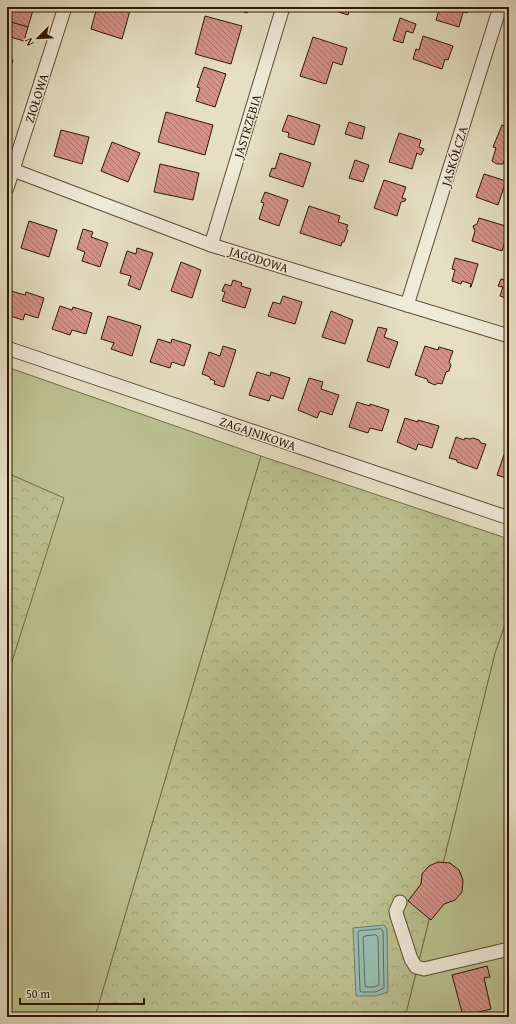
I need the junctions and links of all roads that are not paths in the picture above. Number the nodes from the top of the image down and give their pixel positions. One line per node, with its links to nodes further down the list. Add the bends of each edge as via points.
1 (65, 7): 4 (street, ZIOŁOWA)
2 (283, 7): 6 (street, JASTRZĘBIA)
3 (500, 7): 7 (street, JASKÓŁCZA)
4 (13, 170): 5 (street, ZIOŁOWA); 6 (street, JAGODOWA)
5 (7, 188)
6 (211, 245): 7 (street, JAGODOWA)
7 (407, 305): 8 (street, JAGODOWA)
8 (509, 336)
9 (7, 348): 10 (street, ZAGAJNIKOWA)
10 (509, 518)
11 (509, 656): 12 (lane)
12 (509, 668)
13 (400, 902): 14 (street, via 396,911 397,916 411,960 416,967 424,969)
14 (509, 949)

